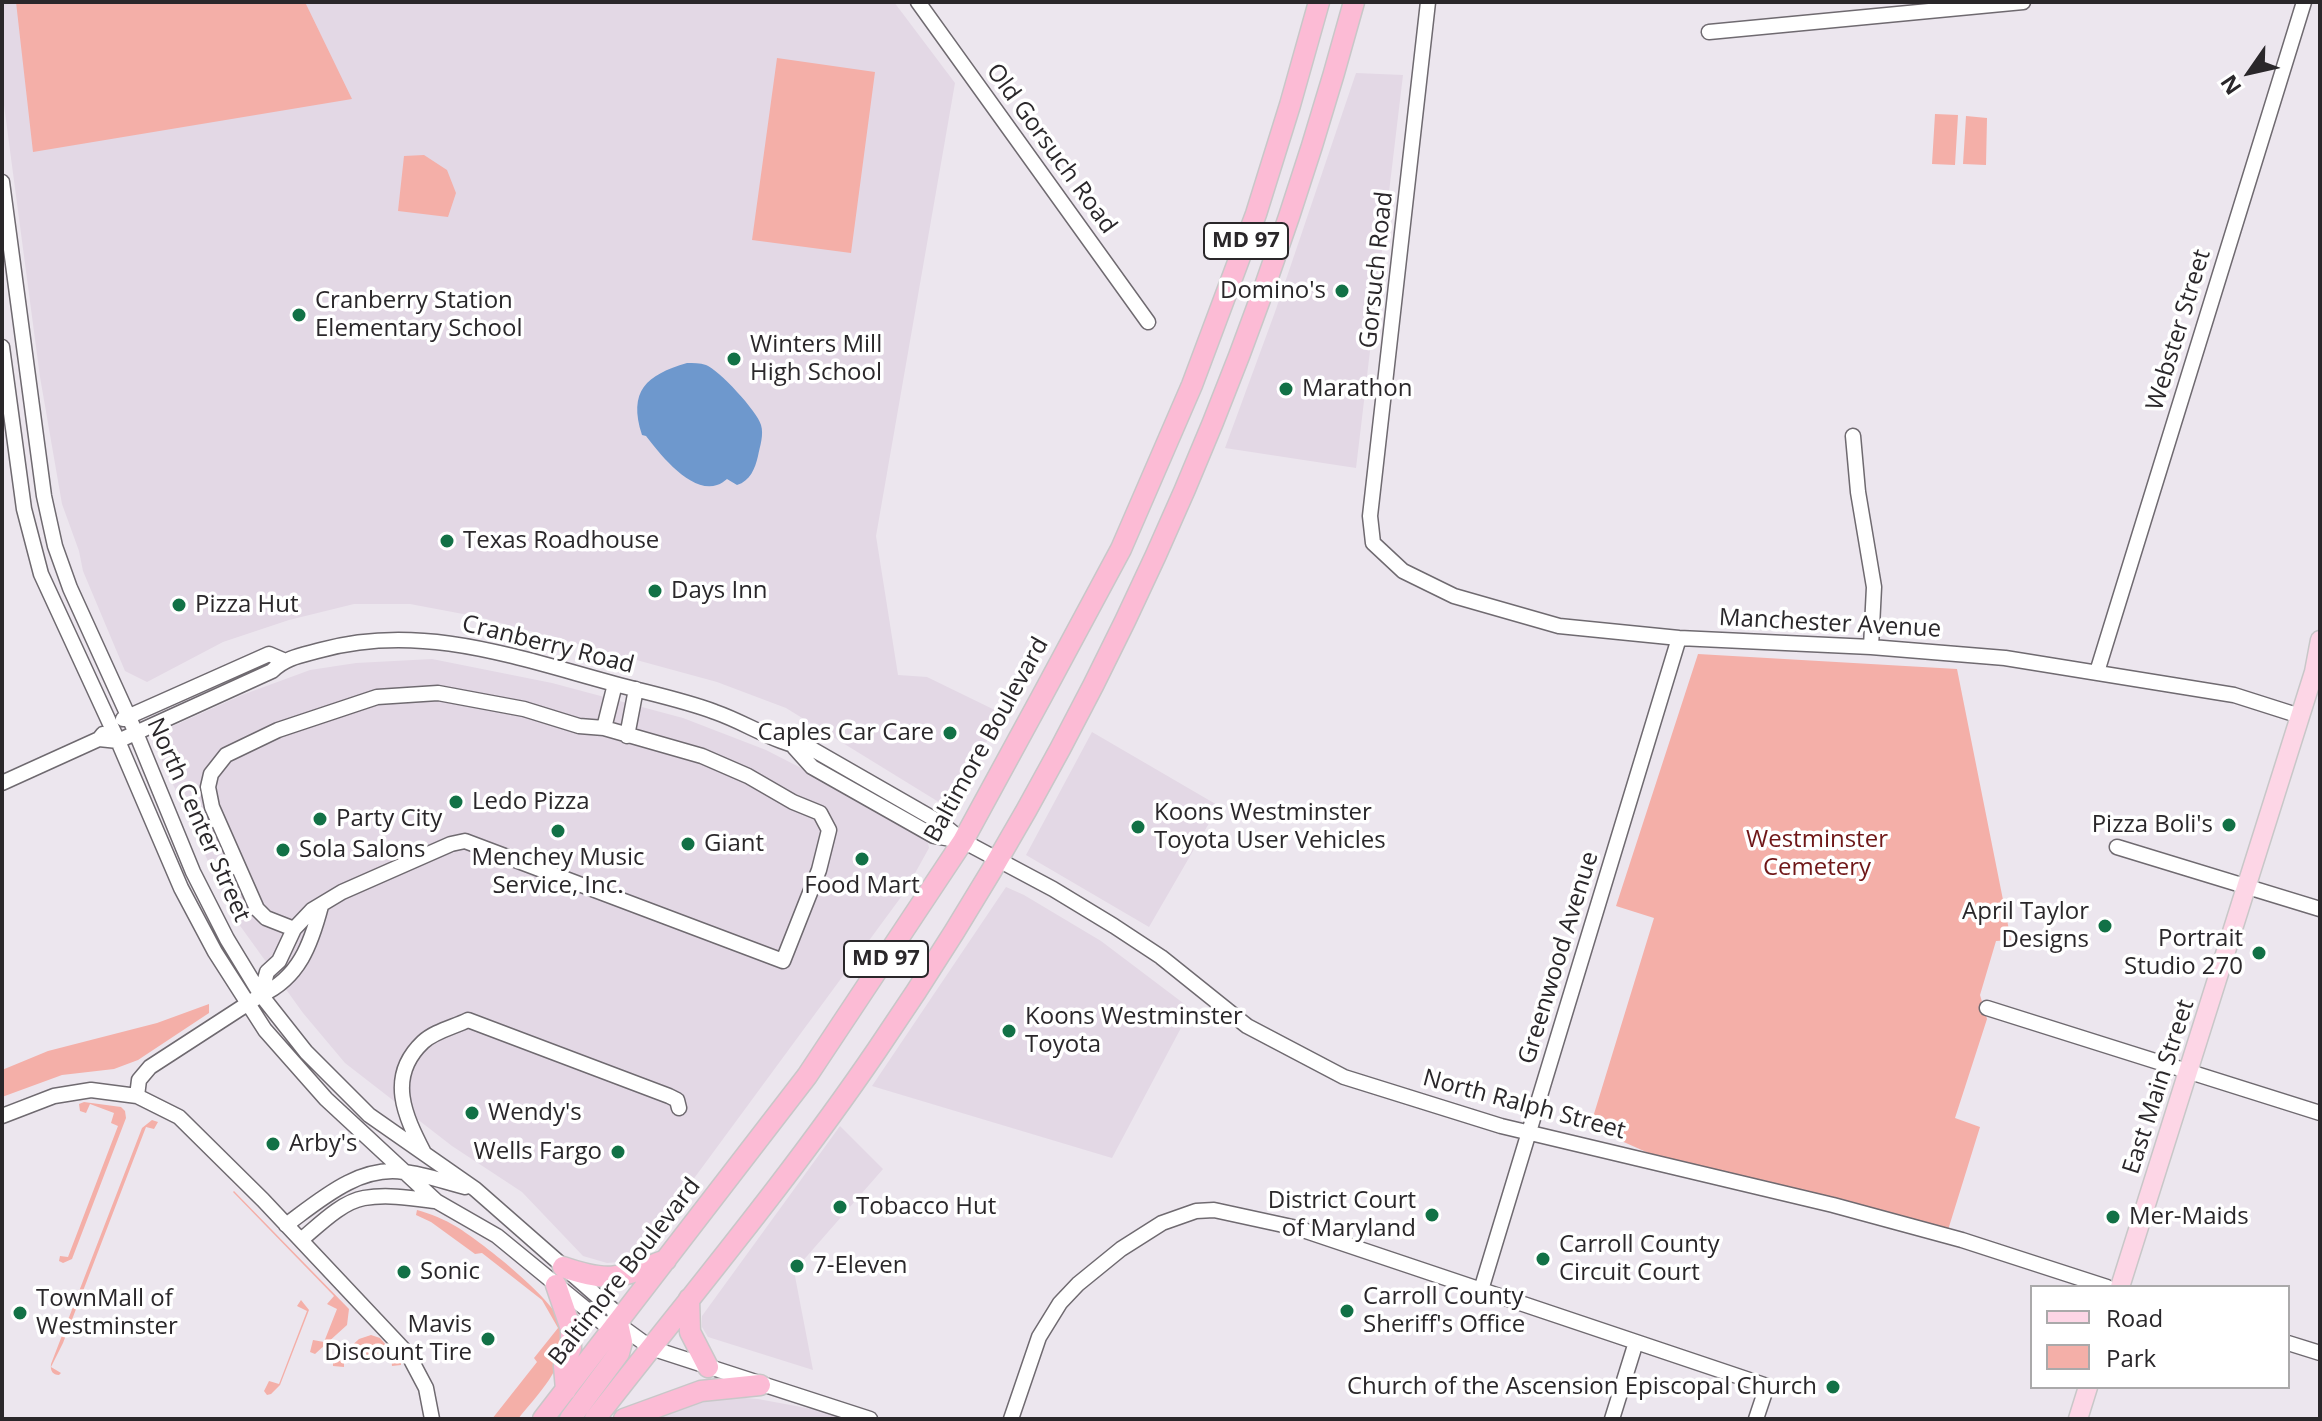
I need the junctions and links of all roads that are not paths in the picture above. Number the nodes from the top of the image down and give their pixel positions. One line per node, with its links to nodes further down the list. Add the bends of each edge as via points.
1 (918, 2): 9 (street, Old Gorsuch Road)
2 (1319, 2): 31 (highway, Baltimore Boulevard / MD 97, via 1256,214 1168,445)
3 (1354, 2): 31 (highway, Baltimore Boulevard / MD 97, via 1278,255 1170,526 1081,711)
4 (1428, 2): 12 (street, Gorsuch Road, via 1370,516)
5 (2023, 2): 7 (street)
6 (2304, 2): 18 (street, Webster Street)
7 (1709, 32)
8 (2, 182): 21 (street, North Center Street, via 55,546)
9 (1148, 322)
10 (2, 347): 23 (street, North Center Street, via 24,509 41,574)
11 (1853, 436): 15 (street, via 1874,587)
12 (1373, 543): 13 (street, Manchester Avenue, via 1403,571 1454,596 1559,626)
13 (1679, 638): 15 (street, Manchester Avenue); 44 (street, Greenwood Avenue)
14 (2320, 640): 17 (main road, East Main Street)
15 (1871, 647): 18 (street, Manchester Avenue)
16 (283, 660): 19 (street, Cranberry Road, via 350,642 407,638 521,658); 21 (street, Cranberry Road, via 269,654); 25 (street, Cranberry Road, via 272,671)
17 (2318, 669): 22 (main road, East Main Street)
18 (2097, 672): 22 (street, Manchester Avenue, via 2234,695)
19 (615, 684): 20 (street, Cranberry Road); 24 (street)
20 (636, 689): 26 (street); 31 (street, Cranberry Road, via 713,711 794,747 812,749)
21 (128, 716): 23 (street, Cranberry Road); 25 (street, North Center Street)
22 (2300, 716): 32 (main road, East Main Street)
23 (111, 725): 27 (street, Cranberry Road); 28 (street, North Center Street)
24 (604, 728): 26 (street); 35 (street, via 468,698 415,693 336,709 226,755 209,780 212,807 261,915)
25 (136, 733): 28 (street, Cranberry Road); 36 (street, North Center Street, via 193,872)
26 (627, 736): 33 (street, via 702,756 820,813 829,830 827,844 783,961 465,841 342,892)
27 (99, 739): 28 (street, Cranberry Road); 29 (street, Cranberry Road)
28 (118, 741): 37 (street, North Center Street, via 181,888)
29 (2, 783)
30 (2117, 847): 32 (street)
31 (980, 850): 44 (street, North Ralph Street, via 1114,926 1247,1026 1297,1054 1344,1077); 51 (highway, Baltimore Boulevard / MD 97); 56 (highway, Baltimore Boulevard / MD 97, via 876,1052)
32 (2246, 886): 34 (street); 39 (main road, East Main Street)
33 (321, 906): 35 (street); 36 (street, via 314,934 292,973)
34 (2320, 909)
35 (294, 929): 36 (street, via 279,961 267,972)
36 (261, 995): 37 (street); 45 (street, North Center Street, via 336,1085)
37 (248, 1004): 40 (street, via 150,1067 139,1080); 46 (street, North Center Street, via 310,1082)
38 (1987, 1008): 39 (street)
39 (2189, 1072): 42 (street); 54 (main road, East Main Street)
40 (137, 1096): 43 (street, via 75,1091); 49 (street, via 186,1122)
41 (679, 1108): 45 (street, via 669,1096 468,1020 425,1041 408,1064 401,1097 404,1114)
42 (2320, 1113)
43 (2, 1116)
44 (1528, 1132): 53 (street, North Ralph Street, via 1833,1205); 55 (street, Greenwood Avenue)
45 (426, 1156): 47 (street, North Center Street)
46 (403, 1171): 47 (street); 48 (street, North Center Street); 49 (street, via 380,1172 340,1186)
47 (475, 1189): 52 (street, North Center Street)
48 (436, 1201): 50 (street, via 362,1198); 52 (street, North Center Street)
49 (286, 1225): 50 (street)
50 (301, 1240): 66 (street, via 408,1354 426,1388)
51 (666, 1260): 52 (highway, via 627,1276); 57 (highway, Baltimore Boulevard / MD 97)
52 (560, 1276): 57 (street, North Center Street, via 613,1310); 65 (highway, via 571,1329)
53 (2101, 1285)
54 (2121, 1285)
55 (1481, 1290): 58 (street); 72 (street, via 1271,1221 1214,1210 1180,1216 1121,1249 1060,1303 1039,1337)
56 (689, 1299): 60 (highway, Baltimore Boulevard / MD 97); 62 (highway, via 690,1332)
57 (618, 1324): 60 (street, North Center Street); 65 (highway, Baltimore Boulevard / MD 97); 68 (highway, via 619,1353)
58 (1636, 1342): 73 (street); 74 (street, via 1767,1386)
59 (2290, 1344): 61 (street)
60 (651, 1348): 62 (street, North Center Street); 69 (highway, Baltimore Boulevard / MD 97)
61 (2320, 1353)
62 (708, 1367): 63 (street, North Center Street)
63 (760, 1385): 70 (highway, via 692,1393); 71 (street, North Center Street)
64 (2087, 1389): 75 (main road)
65 (566, 1390): 67 (highway, Baltimore Boulevard / MD 97)
66 (432, 1419)
67 (543, 1419)
68 (570, 1419)
69 (595, 1419)
70 (624, 1419)
71 (870, 1419)
72 (1011, 1419)
73 (1612, 1419)
74 (1756, 1419)
75 (2078, 1419)

